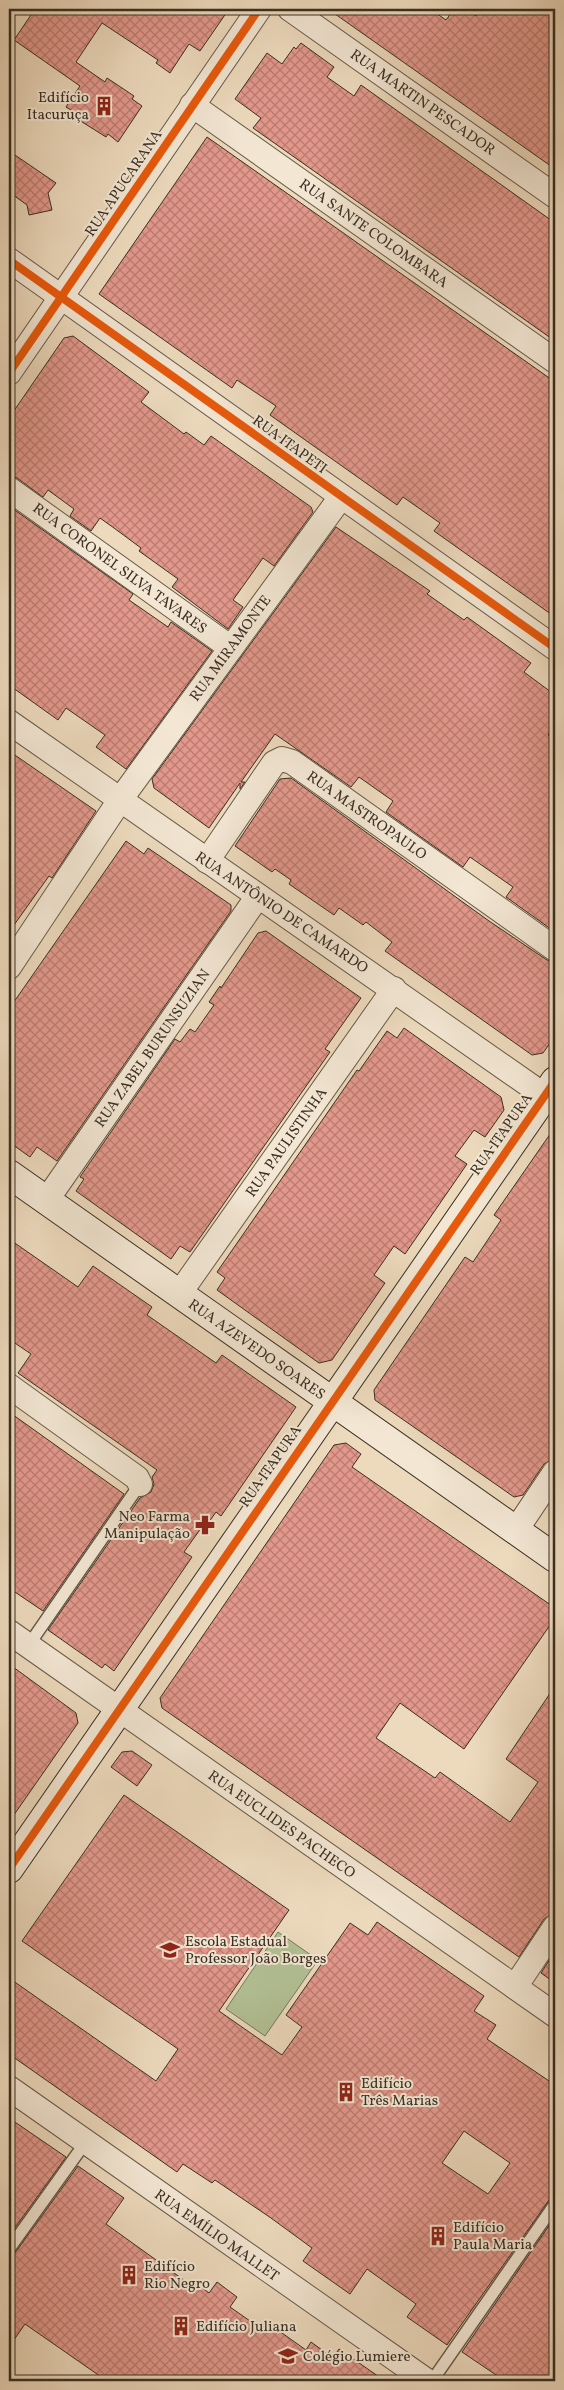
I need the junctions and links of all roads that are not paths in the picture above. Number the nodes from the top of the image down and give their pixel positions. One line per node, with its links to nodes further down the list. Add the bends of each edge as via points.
1 (259, 9): 3 (street, RUA APUCARANA)
2 (290, 9): 4 (street, RUA MARTIN PESCADOR)
3 (192, 105): 6 (street, RUA APUCARANA); 7 (street, RUA SANTE COLOMBARA)
4 (555, 196)
5 (9, 260): 6 (street, RUA ITAPETI)
6 (62, 297): 8 (street, RUA APUCARANA); 10 (street, RUA ITAPETI)
7 (555, 361)
8 (9, 373)
9 (9, 488): 11 (street, RUA CORONEL SILVA TAVARES)
10 (341, 497): 11 (street, RUA MIRAMONTE); 12 (street, RUA ITAPETI)
11 (231, 648): 14 (street, RUA MIRAMONTE)
12 (555, 648)
13 (9, 722): 14 (street, RUA ANTÔNIO DE CAMARDO)
14 (120, 800): 15 (street, RUA ANTÔNIO DE CAMARDO); 18 (street, RUA MIRAMONTE)
15 (207, 861): 16 (street, RUA ANTÔNIO DE CAMARDO); 17 (street, RUA MASTROPAULO, via 274,763 282,759 292,762)
16 (258, 896): 19 (street, RUA ANTÔNIO DE CAMARDO); 22 (street, RUA ZABEL BURUNSUZIAN)
17 (555, 949)
18 (9, 967)
19 (394, 989): 20 (street, RUA ANTÔNIO DE CAMARDO); 23 (street, RUA PAULISTINHA)
20 (552, 1093): 25 (street, RUA ITAPURA)
21 (9, 1174): 22 (street, RUA AZEVEDO SOARES)
22 (46, 1201): 23 (street, RUA AZEVEDO SOARES)
23 (179, 1294): 25 (street, RUA AZEVEDO SOARES)
24 (9, 1386): 27 (street, via 137,1478)
25 (331, 1402): 28 (street, RUA AZEVEDO SOARES); 32 (street, RUA ITAPURA)
26 (555, 1472): 28 (street)
27 (140, 1484): 31 (lane)
28 (516, 1530): 29 (street, RUA AZEVEDO SOARES)
29 (555, 1558)
30 (9, 1632): 31 (street, RUA EUCLIDES PACHECO)
31 (28, 1646): 32 (street, RUA EUCLIDES PACHECO)
32 (118, 1710): 33 (street, RUA ITAPURA); 35 (street, RUA EUCLIDES PACHECO)
33 (9, 1869)
34 (555, 1927): 35 (street)
35 (515, 1987): 36 (street, RUA EUCLIDES PACHECO)
36 (555, 2015)
37 (9, 2088): 38 (street, RUA EMÍLIO MALLET)
38 (85, 2143): 40 (lane); 41 (street, RUA EMÍLIO MALLET)
39 (555, 2204): 42 (lane)
40 (9, 2250)
41 (427, 2381)
42 (432, 2381)

